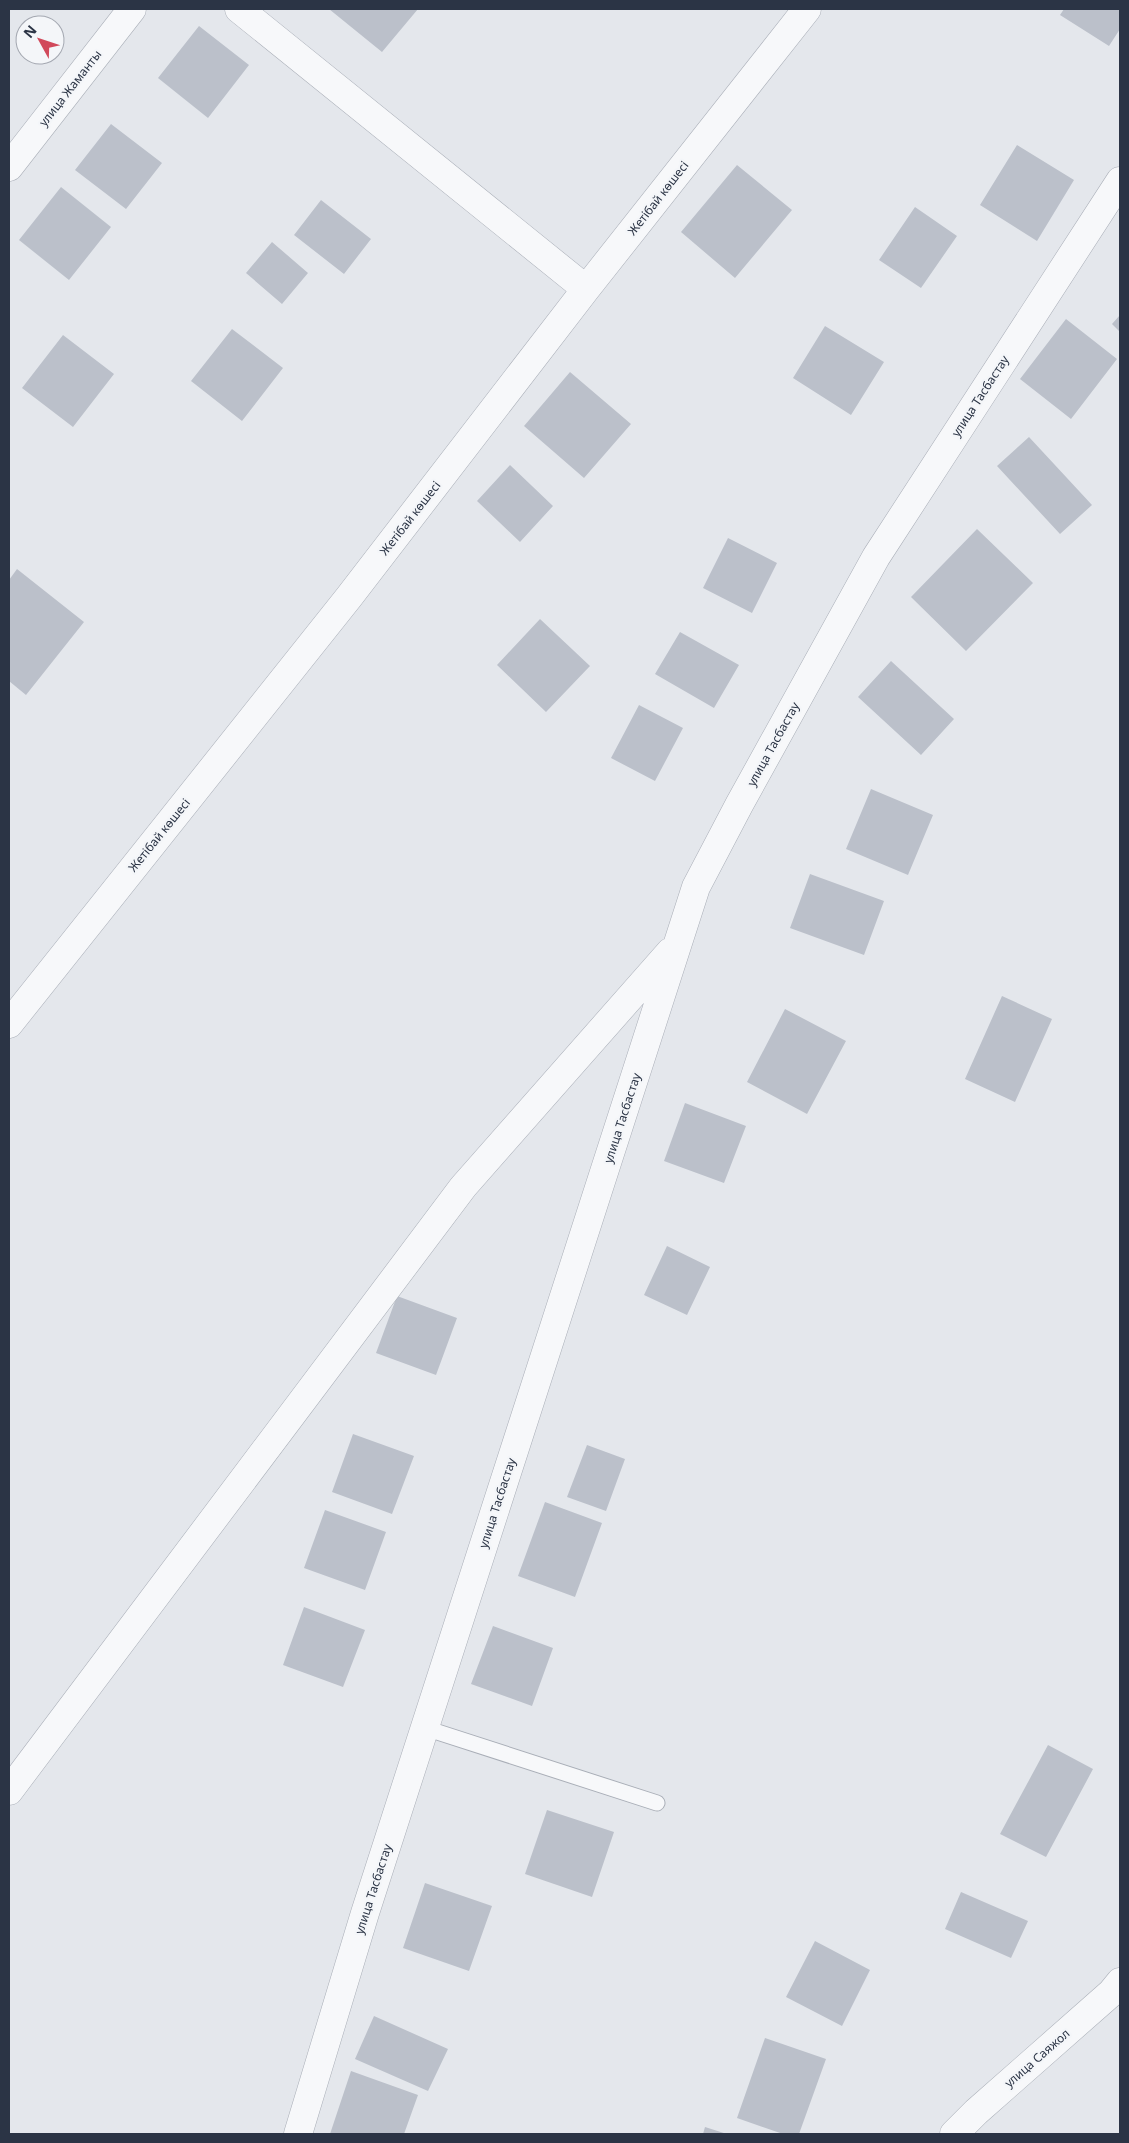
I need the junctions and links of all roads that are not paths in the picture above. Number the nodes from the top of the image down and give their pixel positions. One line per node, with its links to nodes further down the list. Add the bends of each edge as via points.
1 (132, 9): 4 (street, улица Жаманты)
2 (238, 9): 6 (street)
3 (807, 9): 6 (street, Жетібай көшесі)
4 (9, 167)
5 (1120, 181): 7 (street, улица Тасбастау, via 876,557 696,887)
6 (586, 289): 8 (street, Жетібай көшесі, via 349,597)
7 (678, 944): 9 (street, улица Тасбастау); 10 (street, via 463,1187)
8 (9, 1024)
9 (425, 1728): 11 (lane); 13 (street, улица Тасбастау)
10 (9, 1792)
11 (657, 1803)
12 (1120, 1982): 14 (street, улица Саяжол)
13 (298, 2134)
14 (954, 2134)

